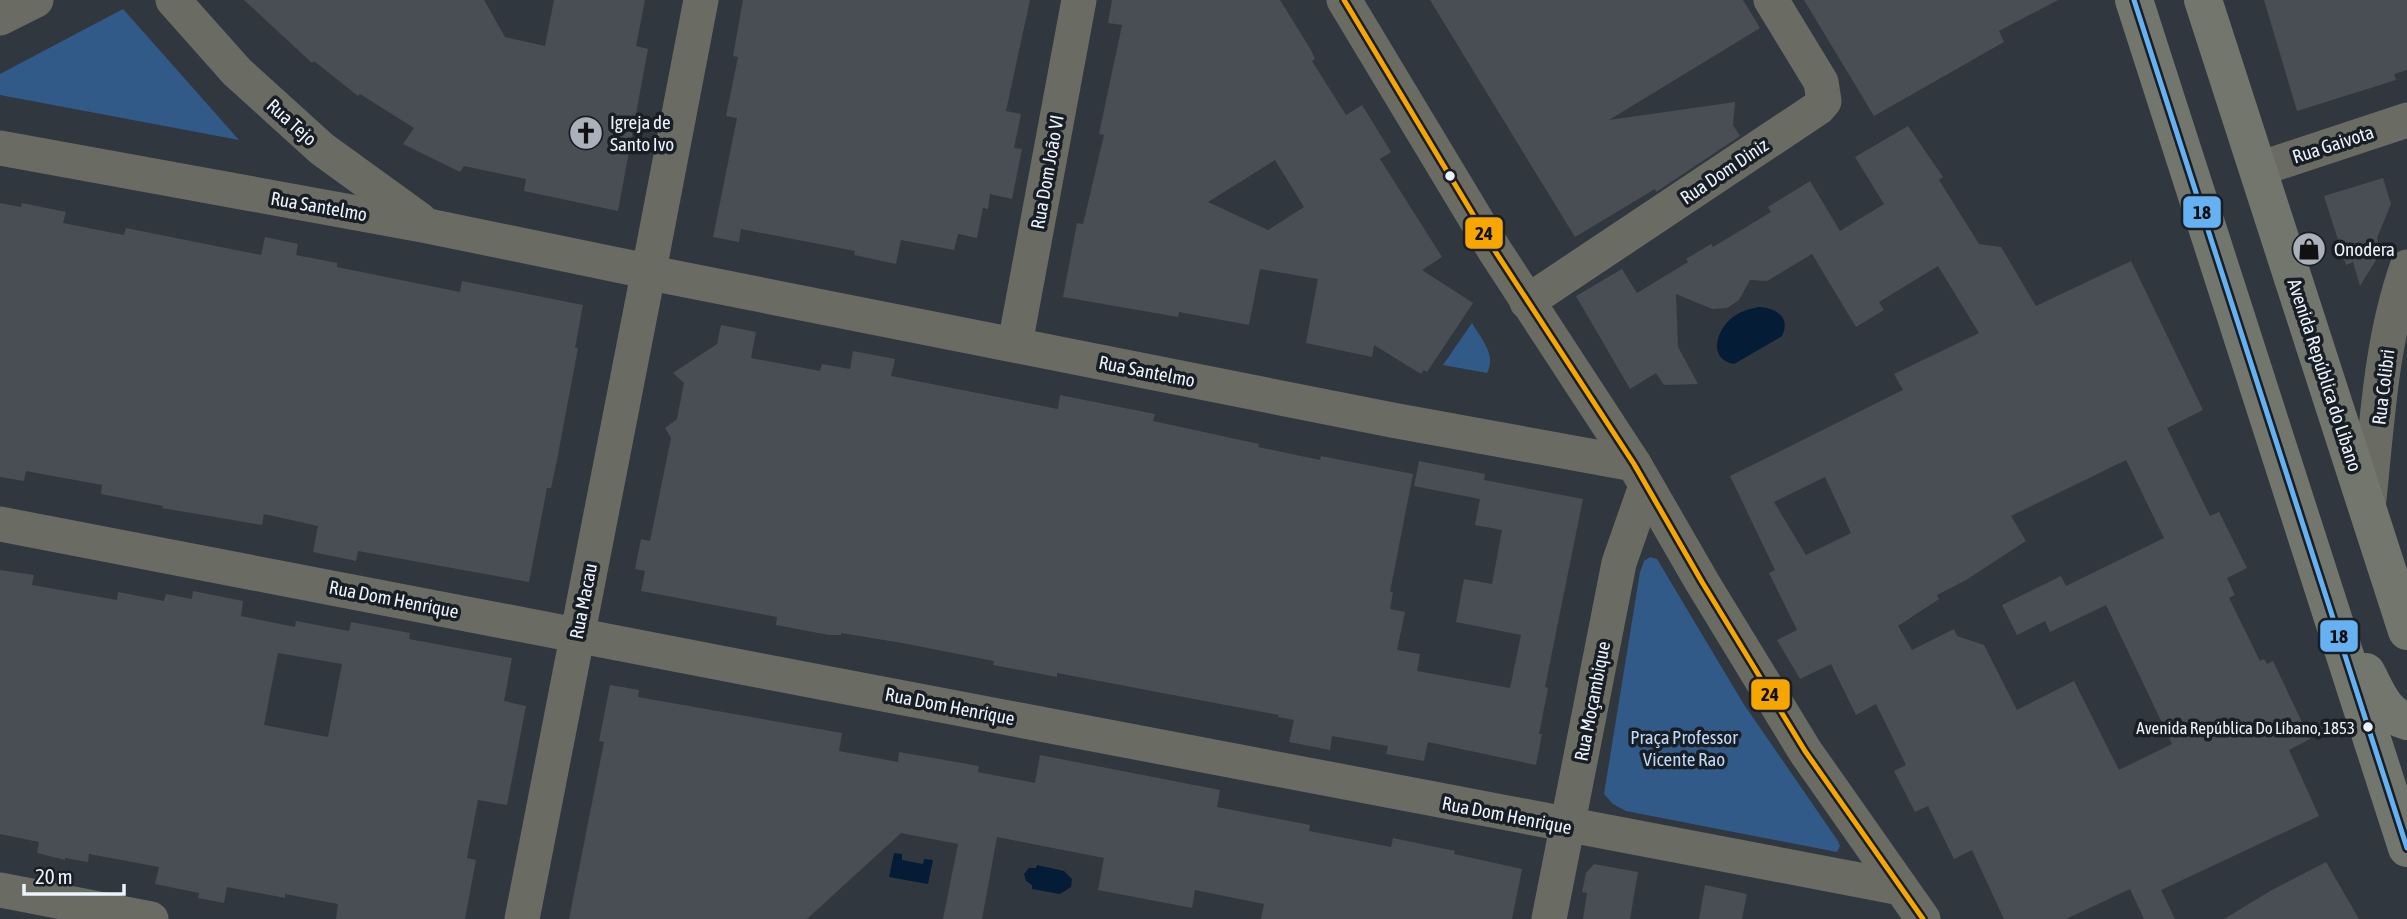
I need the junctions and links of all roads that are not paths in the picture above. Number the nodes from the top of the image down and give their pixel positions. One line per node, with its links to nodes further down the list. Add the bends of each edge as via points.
1 (36, 0): 9 (street)
2 (173, 0): 13 (street, Rua Tejo, via 237,72 322,149)
3 (701, 0): 15 (street, Rua Macau)
4 (1079, 0): 17 (street, Rua Dom João VI)
5 (1344, 0): 16 (street)
6 (1771, 0): 16 (street, Rua Dom Diniz, via 1821,82 1824,101)
7 (2134, 0): 19 (main road)
8 (2203, 0): 12 (main road, Avenida República do Líbano)
9 (0, 18)
10 (2407, 120): 12 (street, Rua Gaivota)
11 (0, 148): 13 (street, Rua Santelmo)
12 (2259, 169): 20 (main road, Avenida República do Líbano)
13 (428, 226): 15 (street, Rua Santelmo)
14 (2407, 267): 20 (street, Rua Colibri, via 2387,347)
15 (649, 272): 17 (street, Rua Santelmo); 23 (street, Rua Macau)
16 (1527, 302): 18 (street)
17 (1015, 344): 18 (street, Rua Santelmo)
18 (1640, 475): 25 (street, Rua Moçambique); 27 (street, via 1805,751)
19 (2294, 492): 24 (main road, via 2355,650 2385,708); 26 (main road)
20 (2368, 508): 22 (main road, Avenida República do Líbano)
21 (0, 524): 23 (street, Rua Dom Henrique)
22 (2407, 631)
23 (576, 633): 25 (street, Rua Dom Henrique); 30 (street, Rua Macau)
24 (2407, 722)
25 (1567, 827): 27 (street, Rua Dom Henrique); 31 (street, Rua Moçambique)
26 (2407, 848)
27 (1901, 888): 32 (street)
28 (0, 890): 29 (street)
29 (148, 919)
30 (522, 919)
31 (1549, 919)
32 (1923, 919)

